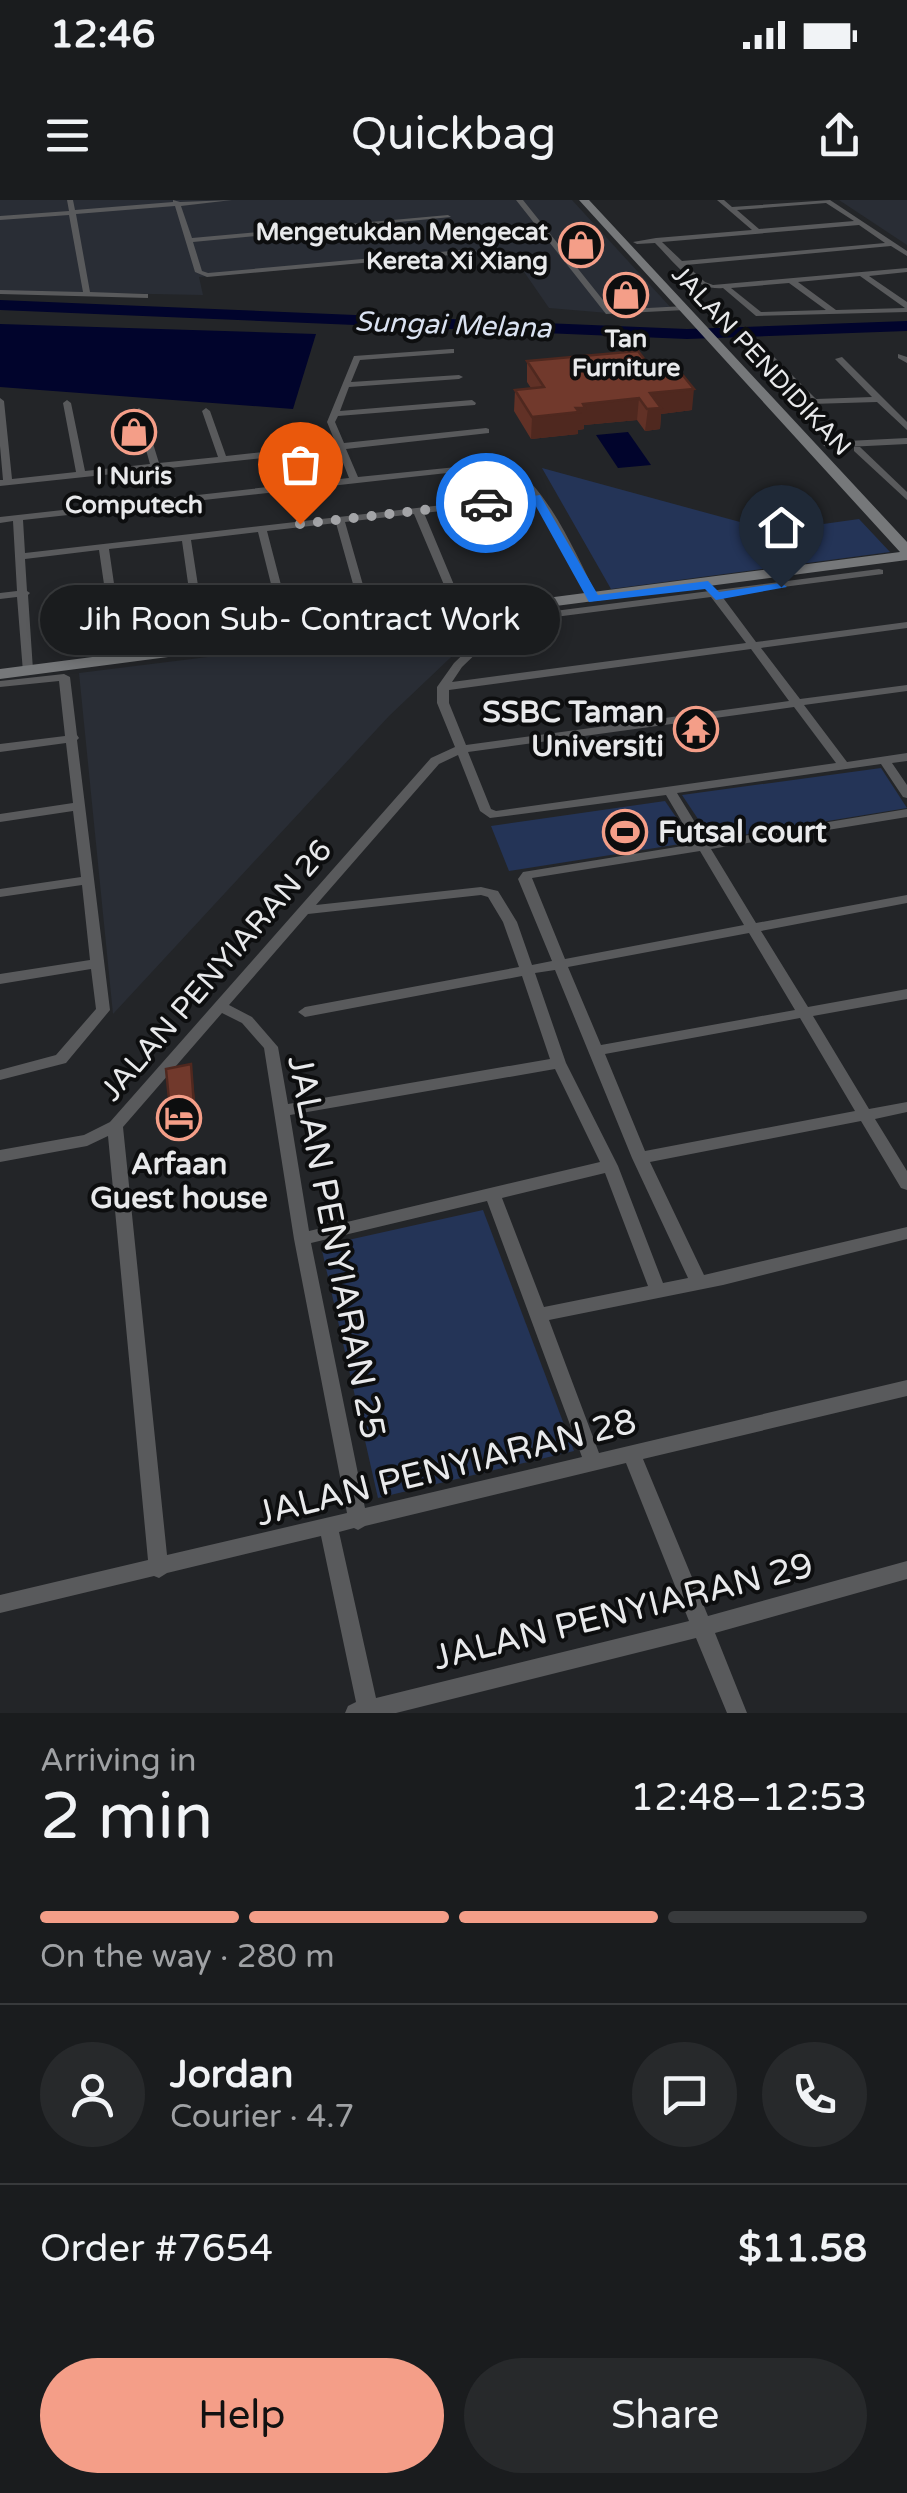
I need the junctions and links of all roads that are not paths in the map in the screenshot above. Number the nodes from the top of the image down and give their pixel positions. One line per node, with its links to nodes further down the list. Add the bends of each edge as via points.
1 (70, 200): 10 (street)
2 (229, 200): 8 (street)
3 (518, 200): 29 (street, via 609,312)
4 (584, 200): 29 (main road, JALAN PENDIDIKAN)
5 (597, 200): 17 (main road, JALAN PENDIDIKAN)
6 (720, 200): 9 (street)
7 (826, 200): 9 (street); 13 (street)
8 (177, 202): 10 (street); 15 (street)
9 (730, 209): 14 (street)
10 (72, 212): 12 (street); 27 (street)
11 (448, 216): 15 (street)
12 (0, 218)
13 (860, 223): 14 (street); 18 (street)
14 (757, 231): 16 (street)
15 (190, 240): 19 (street, via 207,275)
16 (656, 240): 17 (street); 21 (street)
17 (637, 242): 29 (main road, JALAN PENDIDIKAN)
18 (892, 244): 20 (street); 21 (street)
19 (473, 251)
20 (907, 254)
21 (681, 263): 25 (street, via 707,286)
22 (907, 270): 23 (street)
23 (862, 274): 24 (street); 30 (street)
24 (792, 281): 25 (street); 31 (street)
25 (726, 287): 31 (street, via 759,314)
26 (0, 292): 27 (street)
27 (87, 295): 28 (street)
28 (144, 296)
29 (691, 306): 49 (main road, JALAN PENDIDIKAN); 60 (main road, JALAN PENDIDIKAN)
30 (907, 308): 31 (street)
31 (835, 312)
32 (451, 351): 36 (street, via 357,358)
33 (769, 357): 37 (street, via 814,402)
34 (838, 359): 37 (street)
35 (459, 376): 36 (street)
36 (346, 386): 43 (street)
37 (877, 399): 44 (street)
38 (0, 401): 55 (street)
39 (67, 403): 53 (street)
40 (472, 403): 43 (street)
41 (206, 411): 51 (street)
42 (138, 412): 52 (street)
43 (334, 414): 48 (street)
44 (907, 428)
45 (486, 431): 48 (street)
46 (907, 441): 47 (street)
47 (890, 442): 49 (street); 50 (street)
48 (340, 447): 51 (street); 54 (street)
49 (831, 449): 50 (street); 65 (main road, JALAN PENDIDIKAN)
50 (857, 449): 56 (street)
51 (223, 459): 52 (street)
52 (155, 466): 53 (street)
53 (81, 474): 55 (street)
54 (355, 480): 58 (street, via 503,464 518,472); 61 (street)
55 (4, 482)
56 (902, 486): 57 (street)
57 (907, 497)
58 (536, 498): 59 (street); 77 (street)
59 (418, 511): 63 (street); 74 (street)
60 (876, 516): 68 (main road, JALAN PENDIDIKAN); 70 (main road, via 893,550)
61 (18, 518): 62 (street); 69 (street)
62 (0, 520)
63 (340, 520): 64 (street); 81 (street)
64 (262, 529): 66 (street); 78 (street)
65 (907, 532)
66 (186, 538): 67 (street); 79 (street)
67 (104, 547): 69 (street); 82 (street)
68 (907, 554): 70 (main road)
69 (23, 556): 75 (street)
70 (853, 563): 71 (main road); 73 (main road)
71 (907, 569)
72 (878, 572): 73 (street)
73 (712, 590): 77 (main road); 83 (street); 87 (street, via 505,620)
74 (452, 592)
75 (25, 593): 76 (street); 84 (street)
76 (0, 596)
77 (594, 600): 81 (main road)
78 (282, 608)
79 (198, 618)
80 (907, 625): 83 (street)
81 (370, 627): 84 (main road)
82 (116, 632)
83 (754, 647): 87 (street); 89 (street)
84 (27, 670): 85 (main road)
85 (0, 674)
86 (0, 684): 90 (street, via 64,677)
87 (443, 687): 92 (street)
88 (907, 688): 89 (street)
89 (800, 704): 92 (street); 95 (street)
90 (73, 738): 91 (street); 98 (street)
91 (0, 748)
92 (461, 749): 100 (street, via 486,811); 106 (street, JALAN PENYIARAN 26, via 435,762)
93 (907, 758): 94 (street)
94 (885, 761): 95 (street); 97 (street)
95 (843, 765): 96 (street)
96 (670, 790): 100 (street); 102 (street)
97 (907, 794)
98 (79, 806): 101 (street); 103 (street)
99 (907, 813): 102 (street)
100 (503, 814)
101 (0, 818)
102 (708, 849): 107 (street); 109 (street, via 528,874)
103 (90, 880): 104 (street); 108 (street)
104 (0, 893)
105 (907, 899): 107 (street)
106 (306, 910): 110 (street, via 492,894); 113 (street, JALAN PENYIARAN 26)
107 (755, 926): 109 (street); 115 (street)
108 (98, 963): 111 (street); 118 (street, via 103,1010 81,1040 44,1067)
109 (560, 963): 110 (street); 116 (street)
110 (526, 970): 114 (street); 117 (street)
111 (0, 979)
112 (907, 994): 115 (street)
113 (222, 1007): 120 (street, JALAN PENYIARAN 25, via 247,1020 271,1047); 122 (street, JALAN PENYIARAN 26)
114 (306, 1012)
115 (810, 1016): 116 (street); 121 (street)
116 (595, 1051): 124 (street)
117 (558, 1063): 120 (street); 125 (street)
118 (0, 1075)
119 (907, 1108): 121 (street)
120 (284, 1110): 129 (street, JALAN PENYIARAN 25)
121 (869, 1116): 124 (street); 126 (street)
122 (115, 1126): 123 (street, via 87,1140); 138 (street, JALAN PENYIARAN 26)
123 (0, 1156)
124 (640, 1158): 130 (street)
125 (610, 1166): 127 (street); 131 (street)
126 (907, 1184)
127 (492, 1195): 129 (street); 132 (street)
128 (907, 1234): 130 (street)
129 (302, 1239): 136 (street, JALAN PENYIARAN 25)
130 (698, 1281): 131 (street)
131 (658, 1291): 132 (street)
132 (541, 1315): 135 (street)
133 (907, 1388): 134 (street, JALAN PENYIARAN 28)
134 (632, 1455): 135 (street, JALAN PENYIARAN 28); 141 (street)
135 (594, 1464): 136 (street, JALAN PENYIARAN 28)
136 (358, 1521): 137 (street, JALAN PENYIARAN 28)
137 (329, 1529): 138 (street, JALAN PENYIARAN 28); 142 (street)
138 (160, 1569): 140 (street, JALAN PENYIARAN 28)
139 (907, 1570): 141 (street, JALAN PENYIARAN 29)
140 (0, 1604)
141 (703, 1627): 142 (street, JALAN PENYIARAN 29); 143 (street)
142 (364, 1712)
143 (737, 1713)

